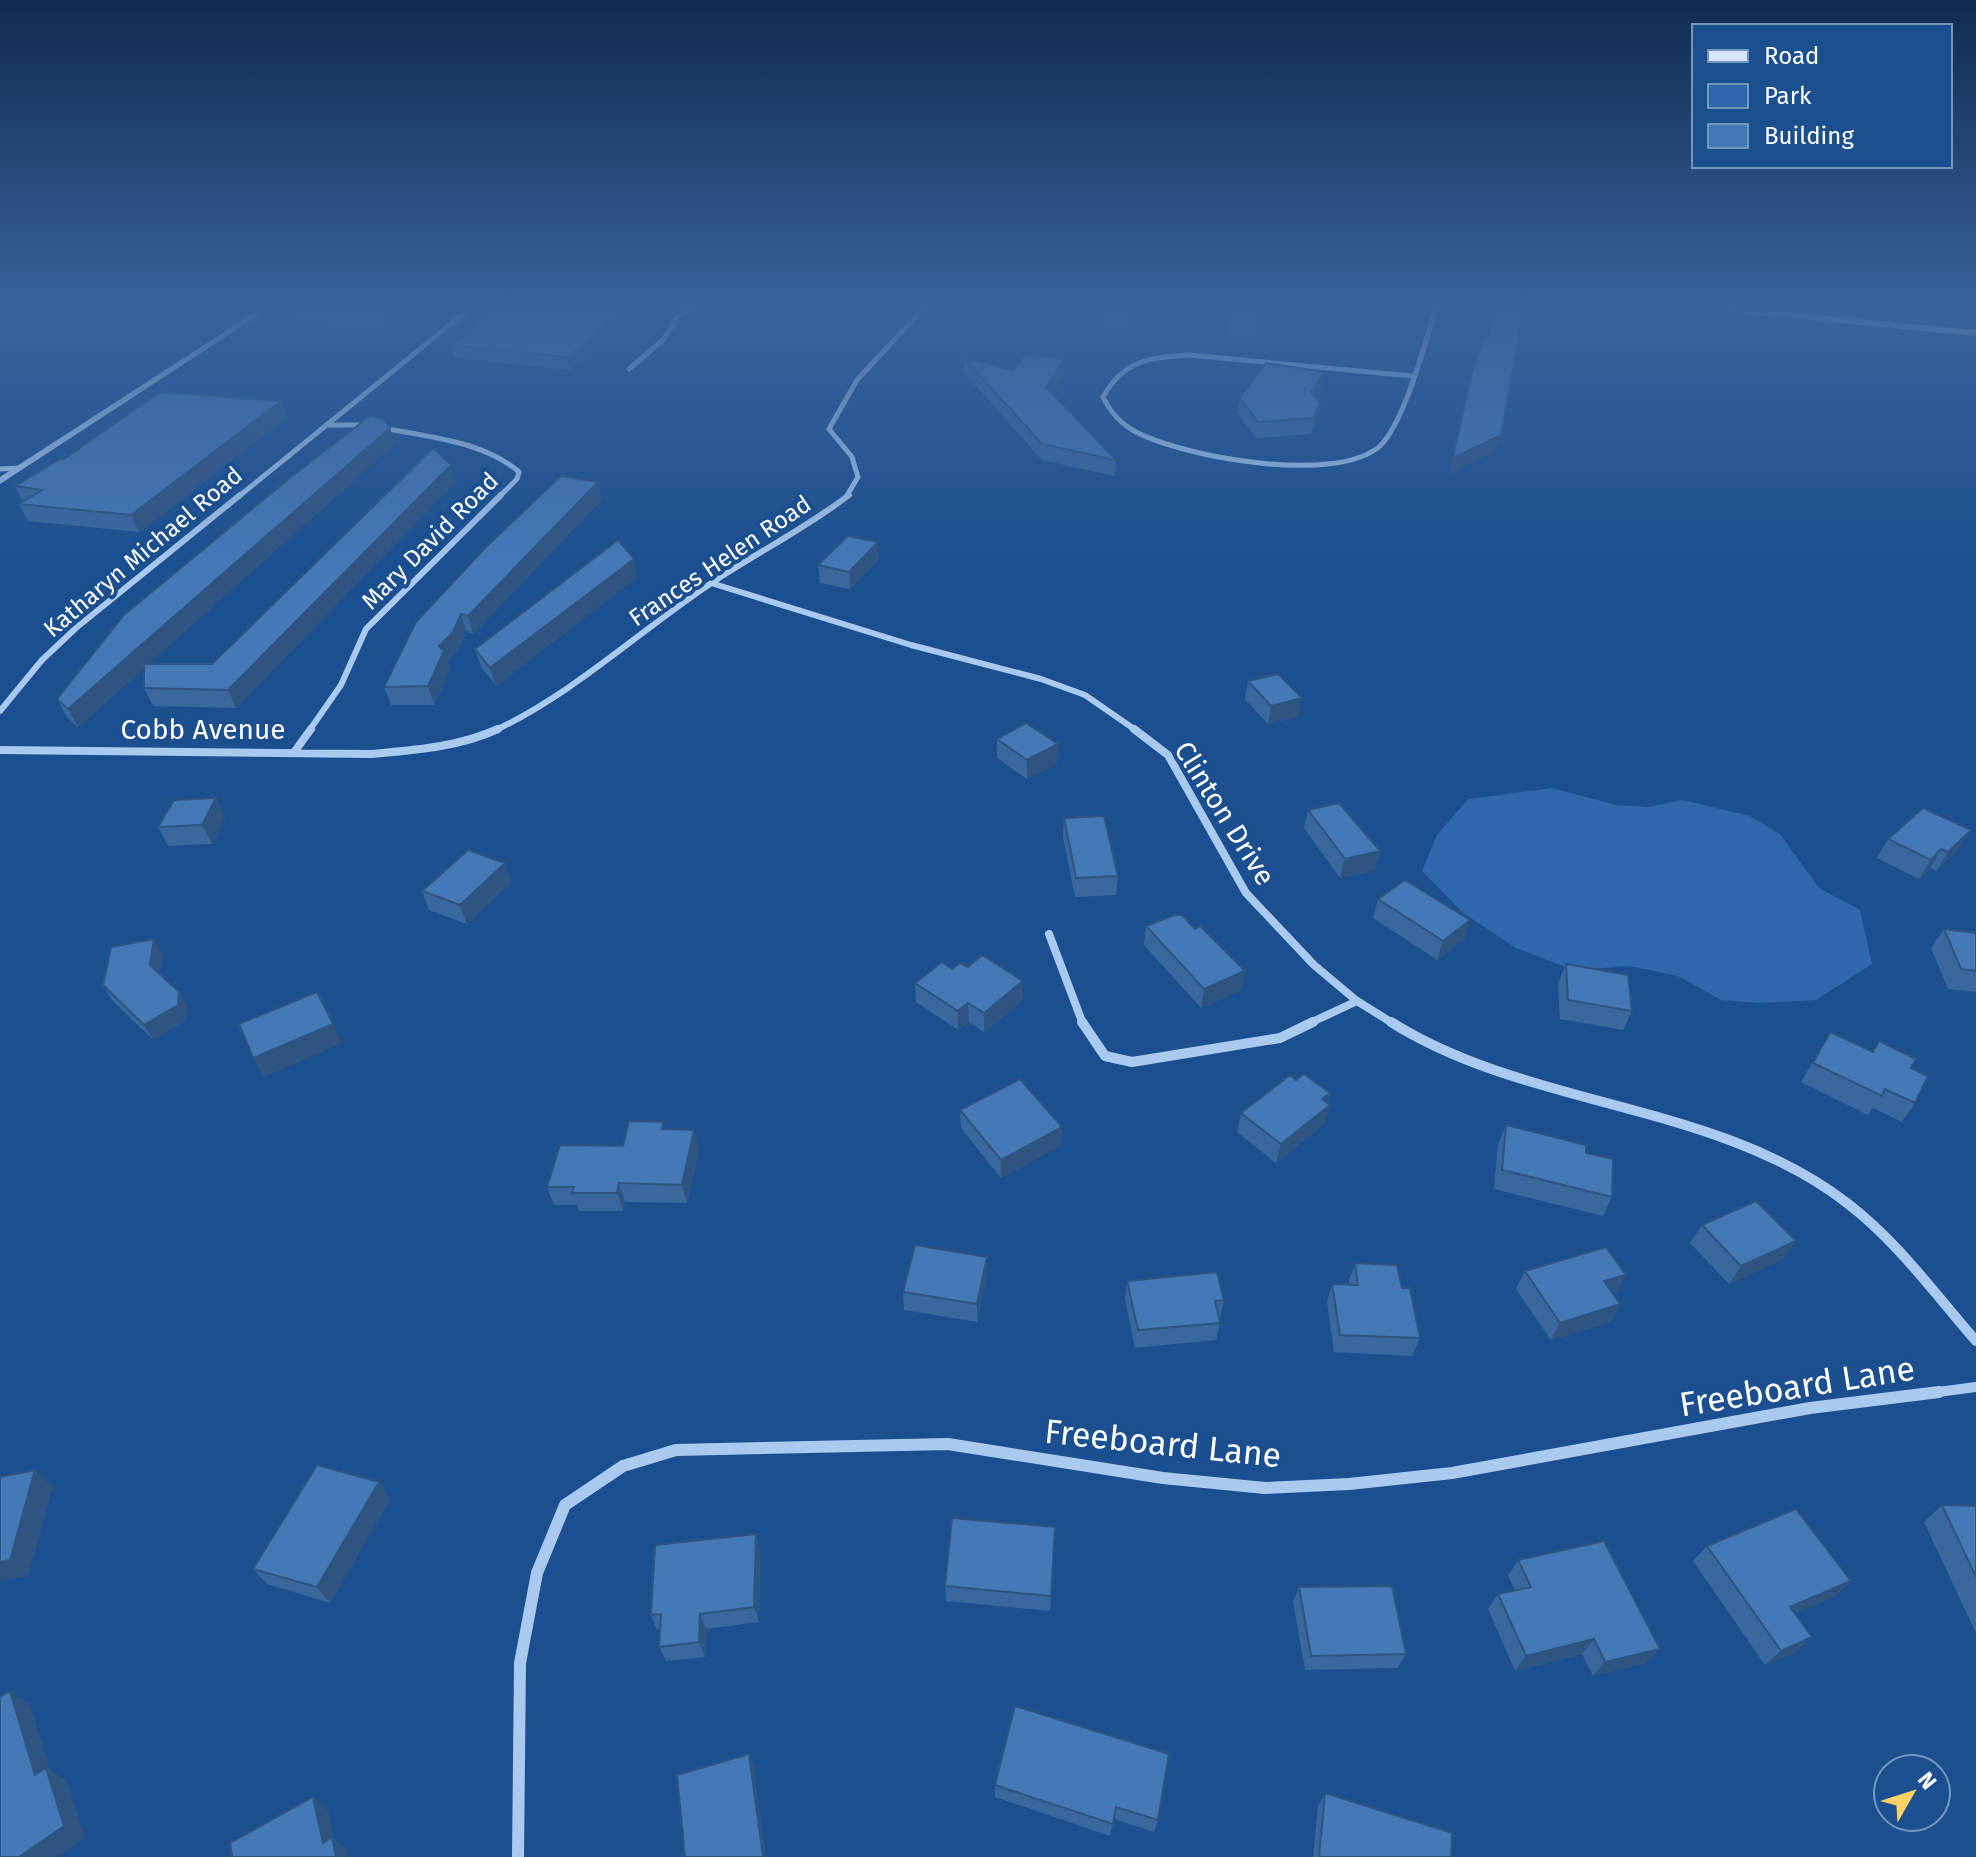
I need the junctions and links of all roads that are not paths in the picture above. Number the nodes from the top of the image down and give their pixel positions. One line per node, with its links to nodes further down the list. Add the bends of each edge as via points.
1 (129, 397): 7 (street)
2 (362, 397): 6 (street, Katharyn Michael Road)
3 (848, 397): 10 (street, Frances Helen Road, via 829,429 852,457 855,487 791,536)
4 (1103, 397): 5 (street, via 1110,416 1155,441 1248,460 1321,465 1353,459 1380,446)
5 (1405, 397)
6 (327, 425): 11 (street, Katharyn Michael Road, via 76,628 32,670); 13 (street, Mary David Road, via 365,424 484,453 508,460 519,472 366,629 341,685)
7 (19, 468): 8 (street); 9 (street)
8 (0, 469)
9 (0, 481)
10 (711, 583): 14 (street, Frances Helen Road, via 552,701 480,737); 16 (street, Clinton Drive, via 1041,679 1113,712 1168,755 1246,893 1314,965)
11 (0, 711)
12 (0, 750): 13 (street, Cobb Avenue)
13 (295, 751): 14 (street, Cobb Avenue)
14 (407, 751)
15 (1049, 934): 16 (street, via 1085,1030 1105,1056 1132,1062 1280,1038)
16 (1357, 1001): 17 (street, Clinton Drive, via 1411,1035 1468,1061 1710,1133 1782,1164 1846,1202 1888,1239)
17 (1976, 1341)
18 (1976, 1387): 19 (street, Freeboard Lane, via 1810,1408 1452,1473 1349,1484 1265,1488 1163,1478 948,1444 676,1450 623,1466 565,1505 537,1573 520,1663)
19 (518, 1857)

